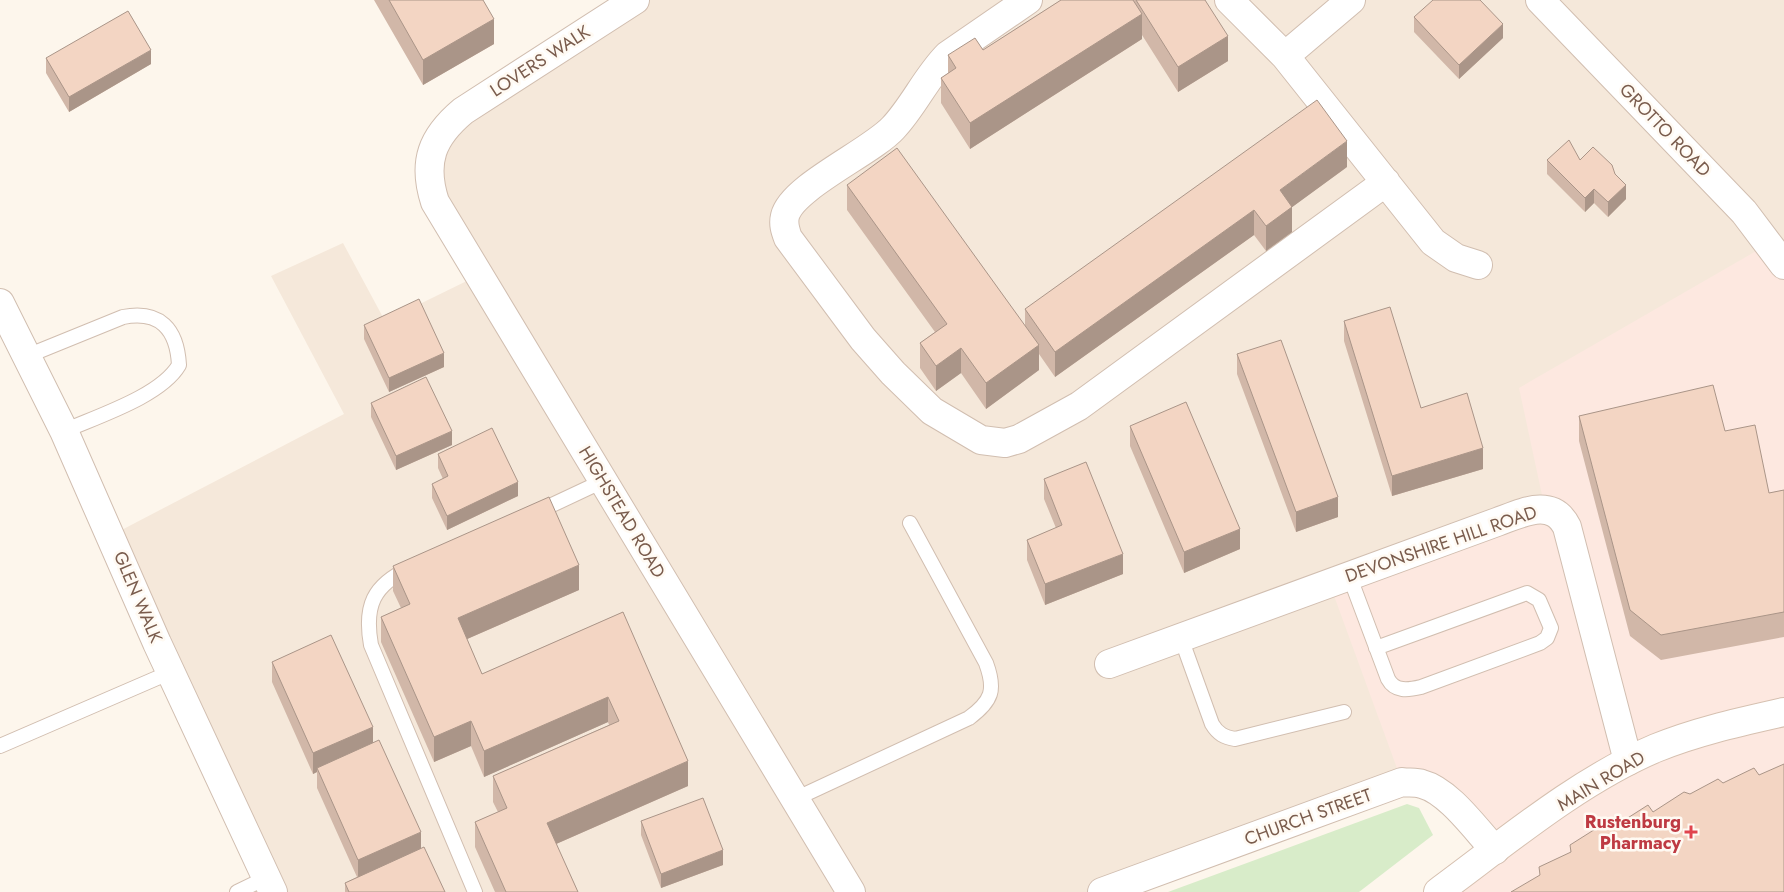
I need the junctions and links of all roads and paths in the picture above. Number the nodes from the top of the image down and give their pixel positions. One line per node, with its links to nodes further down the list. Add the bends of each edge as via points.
1 (635, 0): 7 (street, LOVERS WALK)
2 (1028, 0): 8 (street, via 948,55 892,130 816,183 796,199 785,215 784,227 788,238 863,339 932,410 981,440 1005,443 1020,439 1079,406)
3 (1229, 0): 6 (street)
4 (1351, 0): 6 (street)
5 (1540, 0): 10 (street, GROTTO ROAD, via 1744,212)
6 (1286, 56): 8 (street)
7 (447, 124): 14 (street, HIGHSTEAD ROAD, via 431,154 429,174 435,202)
8 (1386, 182): 9 (street, via 1433,242 1456,258)
9 (1478, 265)
10 (1784, 265)
11 (0, 303): 12 (street, GLEN WALK)
12 (27, 356): 13 (street, GLEN WALK); 13 (lane, via 123,317 140,314 152,316 163,323 177,344 179,364 165,382 149,393)
13 (64, 431): 22 (street, GLEN WALK)
14 (604, 481): 15 (lane); 27 (street, HIGHSTEAD ROAD)
15 (524, 517)
16 (910, 523): 27 (lane, via 986,663 992,690 988,700 969,718)
17 (419, 564): 31 (lane, via 388,579 381,586 374,599 368,627 371,645)
18 (1349, 575): 19 (street, DEVONSHIRE HILL ROAD); 20 (lane); 26 (street, DEVONSHIRE HILL ROAD, via 1529,511 1553,511 1567,527)
19 (1181, 638): 21 (street, DEVONSHIRE HILL ROAD); 23 (lane, via 1212,724 1224,737 1235,739)
20 (1376, 648): 20 (lane, via 1390,684 1409,690 1540,643 1547,638 1551,628 1539,600 1527,593)
21 (1109, 664)
22 (171, 672): 25 (lane); 29 (street, GLEN WALK)
23 (1344, 712)
24 (1784, 712): 26 (street, MAIN ROAD, via 1709,729)
25 (0, 746)
26 (1628, 761): 28 (street, MAIN ROAD, via 1572,795)
27 (795, 799): 32 (street, HIGHSTEAD ROAD)
28 (1495, 850): 33 (street, CHURCH STREET, via 1438,792 1422,784 1402,782); 34 (street, MAIN ROAD)
29 (270, 885): 30 (lane)
30 (237, 892)
31 (475, 892)
32 (851, 892)
33 (1102, 892)
34 (1438, 892)

